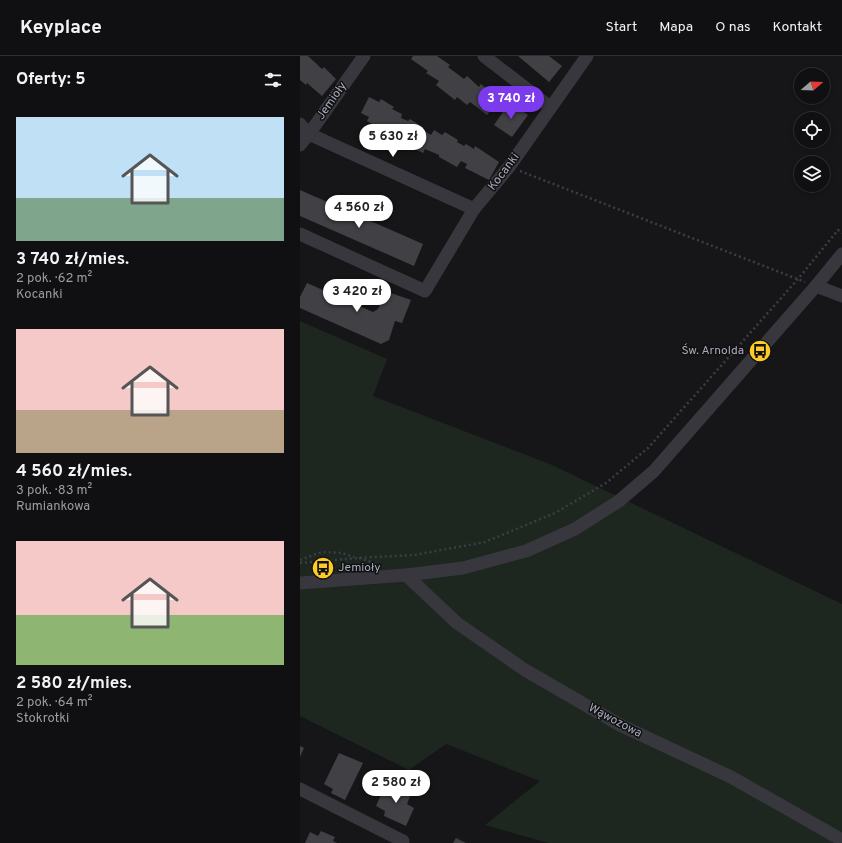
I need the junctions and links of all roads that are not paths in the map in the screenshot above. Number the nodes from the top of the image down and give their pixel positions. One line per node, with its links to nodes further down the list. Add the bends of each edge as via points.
1 (364, 56): 6 (street, Jemioły)
2 (484, 56): 4 (street)
3 (587, 56): 4 (street, Kocanki)
4 (550, 107): 8 (street, Kocanki, via 509,167)
5 (300, 124): 6 (street)
6 (309, 134): 7 (street, Jemioły); 8 (street)
7 (300, 145)
8 (474, 209): 9 (street, Kocanki, via 426,291)
9 (300, 234)
10 (842, 254): 11 (street)
11 (816, 286): 12 (street); 13 (street, via 654,471 619,501 575,529 526,551 463,568)
12 (842, 296)
13 (406, 575): 14 (street); 16 (street, Wąwozowa, via 456,624 525,670 620,725 731,777)
14 (300, 583)
15 (300, 789): 17 (street, via 403,841)
16 (842, 840)
17 (402, 843)

